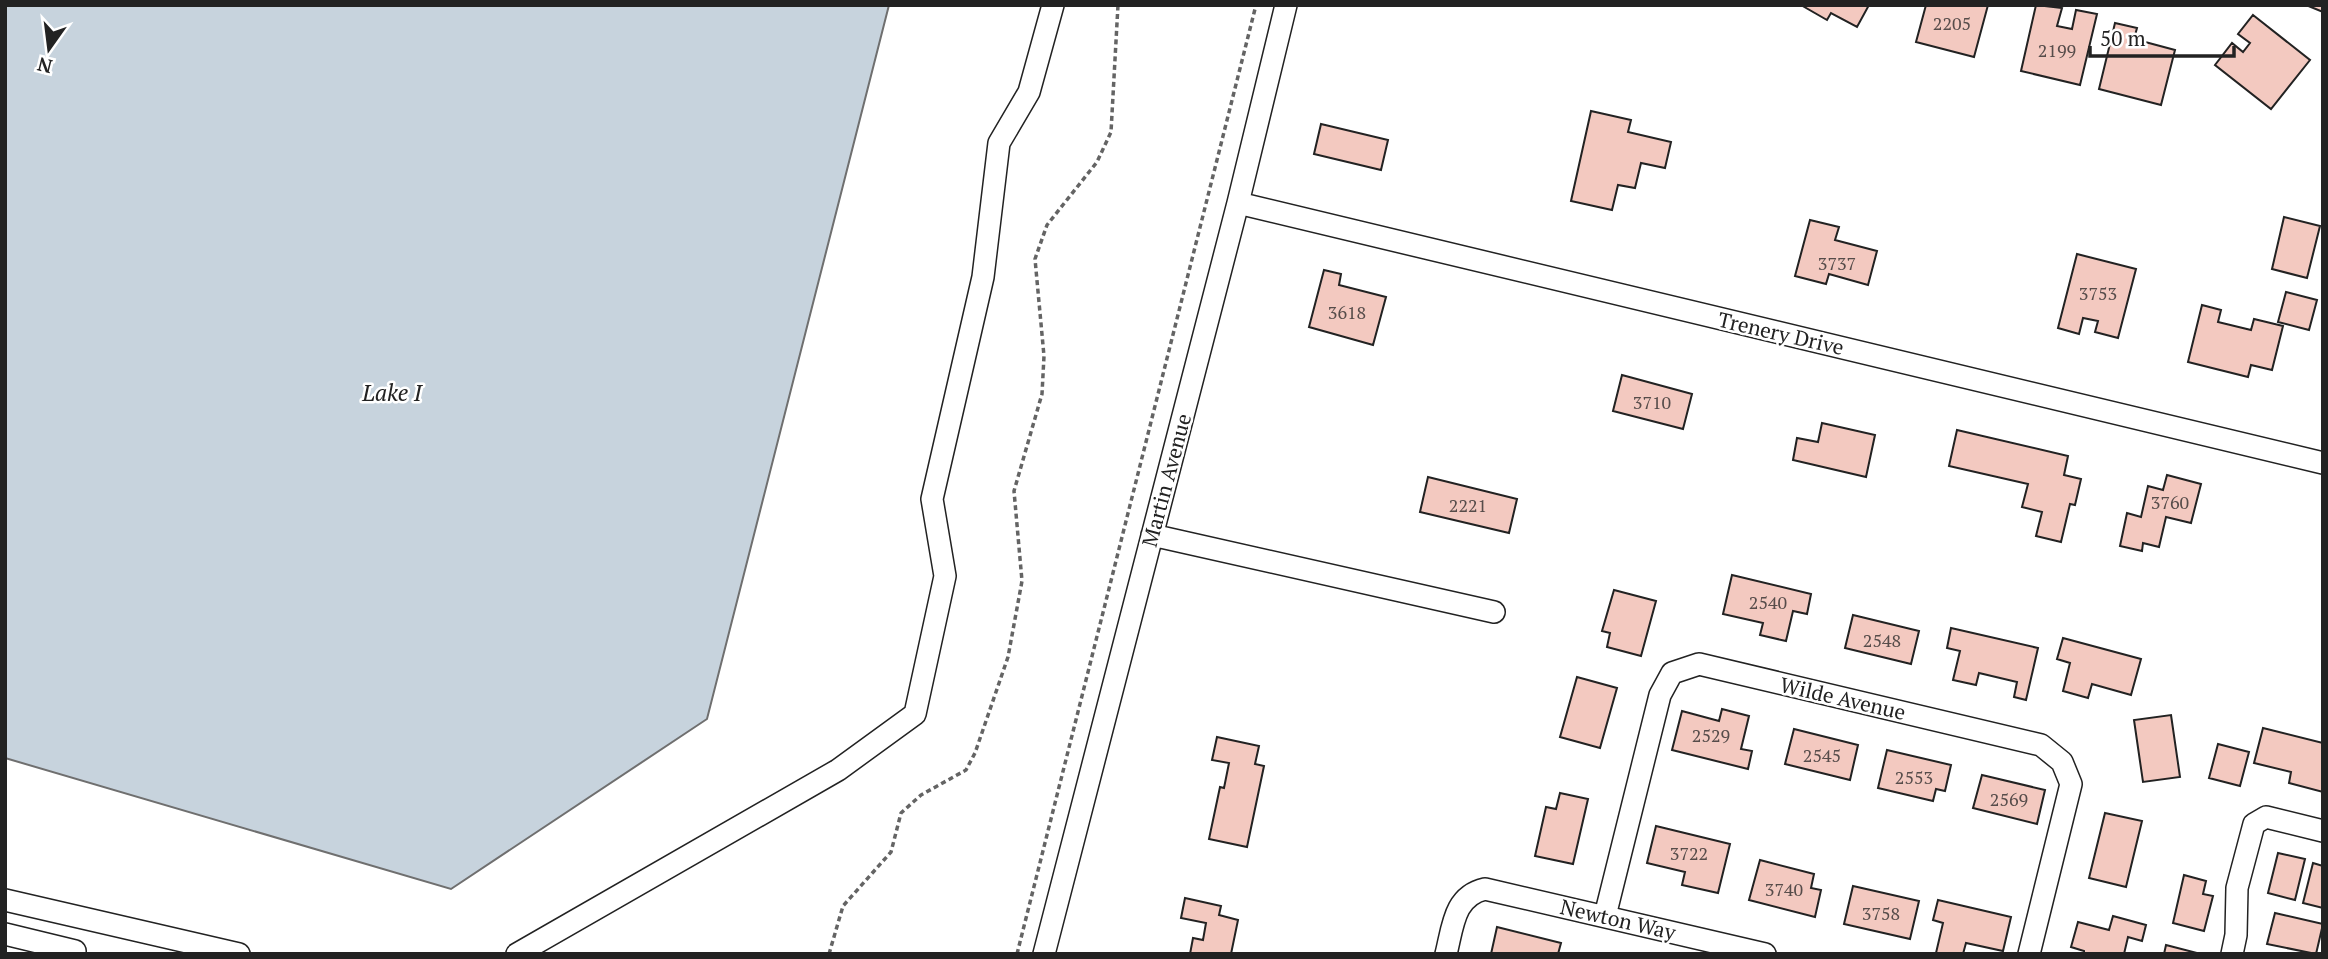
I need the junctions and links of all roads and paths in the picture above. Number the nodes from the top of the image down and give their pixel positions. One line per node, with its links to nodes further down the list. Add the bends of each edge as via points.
1 (1053, 5): 15 (street, via 1029,92 999,143 983,276 932,499 945,576 915,714 838,771)
2 (1118, 5): 16 (path, via 1111,132 1097,162 1047,225 1035,259 1045,356 1042,394 1014,491 1022,581 1008,657 966,769 901,813 891,852 843,906)
3 (1256, 5): 17 (path)
4 (1286, 5): 5 (street, Martin Avenue)
5 (1238, 203): 6 (street, Trenery Drive); 7 (street, Martin Avenue)
6 (2323, 463)
7 (1152, 535): 8 (street); 18 (street, Martin Avenue)
8 (1494, 612)
9 (2323, 831): 22 (street, via 2266,817 2254,824 2237,888)
10 (5, 900): 14 (street)
11 (1605, 916): 19 (street, Newton Way, via 1499,890 1472,892 1456,914); 20 (street, Newton Way); 21 (street, Wilde Avenue, via 1660,695 1672,673 1699,664 2041,745 2062,762 2071,784)
12 (5, 934): 13 (street)
13 (74, 954)
14 (239, 954)
15 (517, 954)
16 (829, 954)
17 (1017, 954)
18 (1044, 954)
19 (1446, 954)
20 (1765, 954)
21 (2029, 954)
22 (2232, 954)

